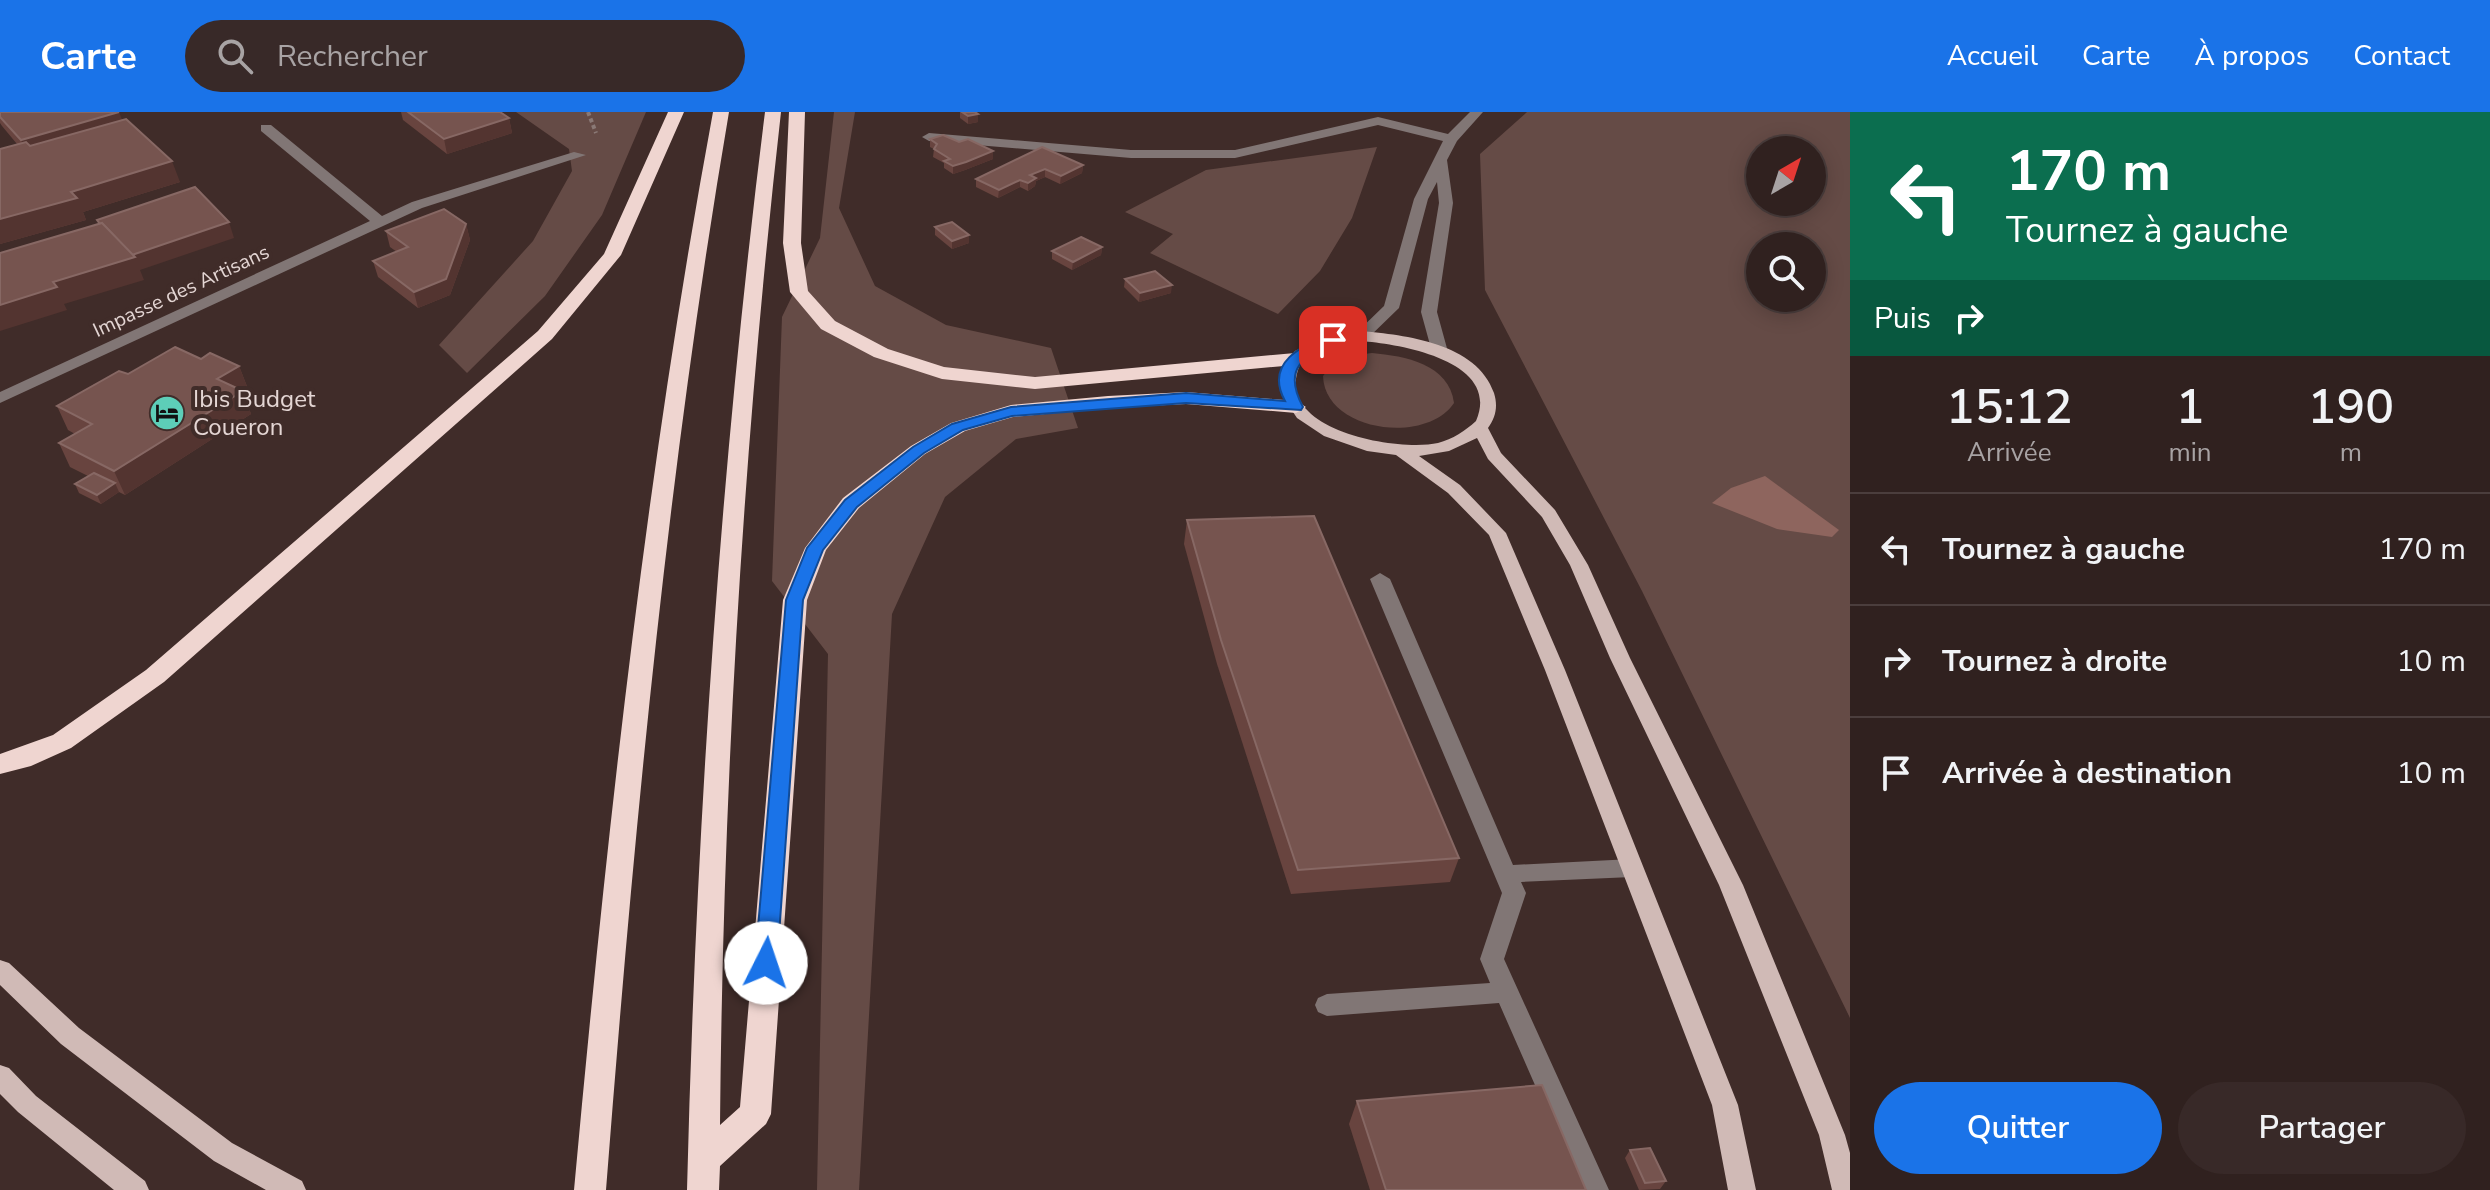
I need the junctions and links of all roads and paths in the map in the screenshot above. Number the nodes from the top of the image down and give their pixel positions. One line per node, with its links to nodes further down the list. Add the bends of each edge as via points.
1 (676, 112): 22 (highway, via 612,255 545,335 155,676 87,727 18,761)
2 (721, 112): 32 (highway, via 665,466)
3 (773, 112): 29 (highway, via 732,529 714,810)
4 (797, 112): 16 (highway, via 792,243 799,292 828,325 881,353 942,373 1035,383)
5 (1359, 112): 7 (street)
6 (1477, 112): 10 (street)
7 (1378, 121): 9 (street, via 1235,154 1131,154); 10 (street)
8 (266, 128): 13 (street)
9 (929, 137)
10 (1451, 139): 12 (street)
11 (579, 155): 13 (street, Impasse des Artisans)
12 (1441, 161): 14 (street, via 1421,199 1391,308); 15 (street, via 1446,203 1429,312)
13 (379, 221): 17 (street, Impasse des Artisans)
14 (1361, 336): 15 (main road, via 1401,340); 16 (main road, via 1333,340)
15 (1440, 352): 19 (main road, via 1463,364 1484,388 1489,413)
16 (1295, 359): 18 (main road, via 1286,390)
17 (0, 398)
18 (1296, 407): 20 (main road, via 1339,437); 29 (highway, via 1186,398 1011,411 958,427 918,450 851,503 824,537 795,600 755,1114)
19 (1480, 428): 20 (main road, via 1462,441); 35 (main road, via 1494,455 1549,514 1579,565 1731,885 1832,1135)
20 (1401, 451): 23 (main road, via 1454,489 1497,533)
21 (1380, 579): 24 (street)
22 (0, 764)
23 (1632, 868): 24 (street); 34 (main road, via 1725,1105)
24 (1506, 874): 26 (street, via 1514,893 1492,959)
25 (0, 970): 31 (main road, via 70,1036 223,1152)
26 (1507, 992): 27 (street); 33 (street)
27 (1327, 1005)
28 (0, 1076): 30 (main road)
29 (703, 1175)
30 (135, 1190)
31 (292, 1190)
32 (590, 1190)
33 (1595, 1190)
34 (1742, 1190)
35 (1846, 1190)

